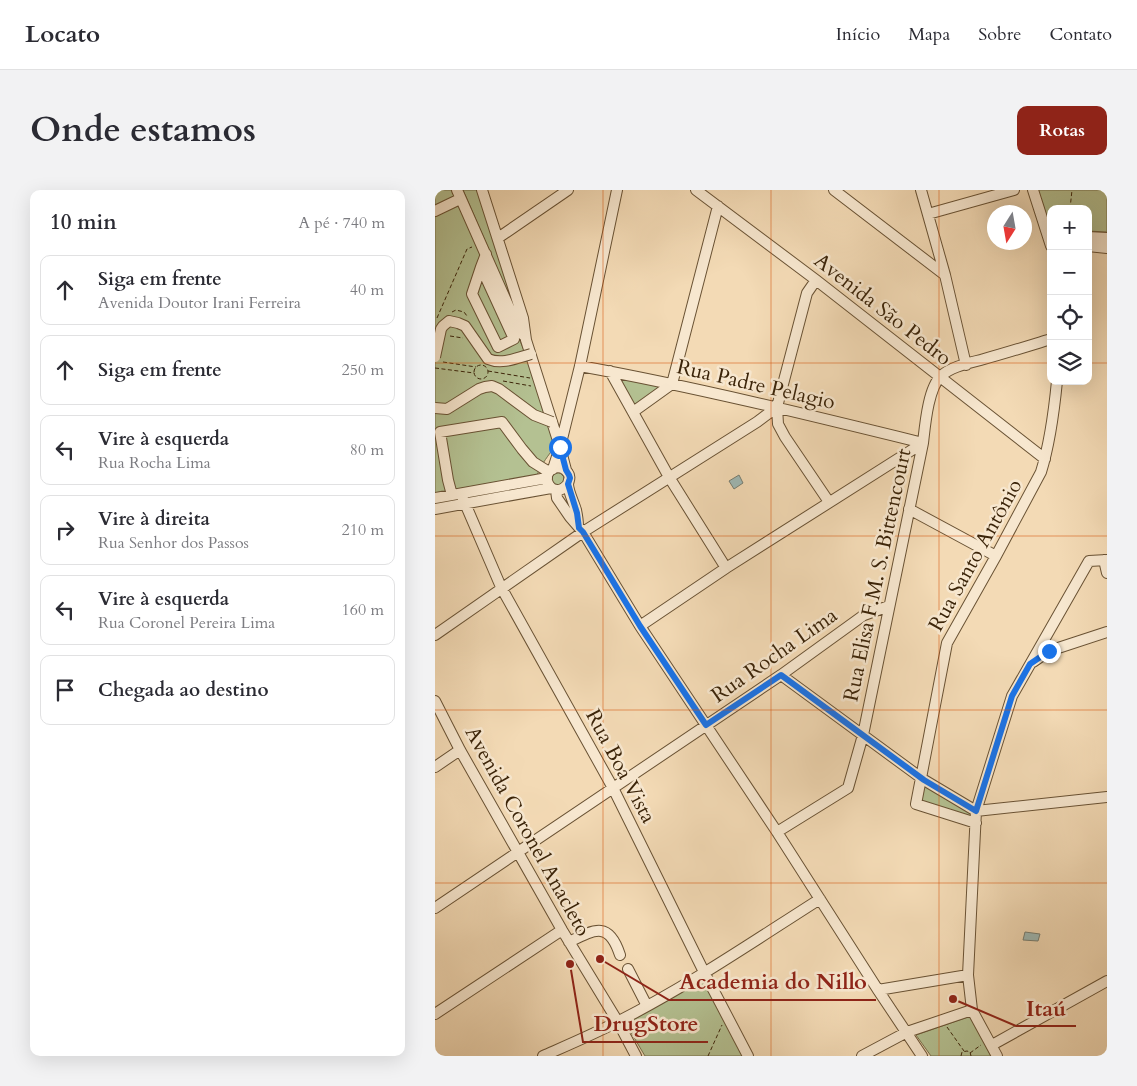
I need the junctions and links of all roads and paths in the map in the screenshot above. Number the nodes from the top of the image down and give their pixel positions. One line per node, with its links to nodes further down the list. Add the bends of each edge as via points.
1 (482, 190): 17 (street)
2 (569, 190): 17 (street)
3 (617, 190): 34 (street)
4 (696, 190): 12 (street, Avenida São Pedro)
5 (834, 190): 24 (street)
6 (921, 190): 14 (street)
7 (1014, 190): 14 (street)
8 (1033, 190): 15 (street)
9 (1073, 190): 11 (path)
10 (458, 194): 13 (street); 22 (street)
11 (1071, 205)
12 (718, 206): 25 (street, Avenida São Pedro); 43 (street)
13 (435, 210)
14 (928, 214): 24 (street)
15 (1047, 231)
16 (1092, 237): 18 (street)
17 (498, 238): 29 (street, via 523,318)
18 (1107, 238)
19 (475, 246): 26 (path, via 467,250)
20 (1092, 246): 21 (street)
21 (1107, 248)
22 (486, 254): 23 (street); 29 (street)
23 (481, 266): 23 (street, via 473,294 499,347 514,339)
24 (945, 275): 33 (street)
25 (816, 280): 40 (street, Avenida São Pedro); 45 (street, via 807,292)
26 (437, 319)
27 (448, 336): 28 (path)
28 (465, 338)
29 (526, 340): 31 (street)
30 (1048, 340): 33 (street)
31 (531, 354): 32 (street, bridge, via 499,362 488,359 465,326 449,321 441,329); 42 (street)
32 (439, 360): 35 (path)
33 (966, 364): 40 (street)
34 (580, 366): 38 (street, Rua Padre Pelagio); 50 (street)
35 (476, 367): 37 (path, via 484,365); 39 (path)
36 (435, 368): 39 (path)
37 (488, 371): 39 (path, via 483,378); 42 (path)
38 (610, 371): 43 (street, Rua Padre Pelagio); 47 (street)
39 (474, 374)
40 (940, 376): 49 (street, Rua Elisa F.M. S. Bittencourt, via 930,400); 51 (street, Avenida São Pedro)
41 (502, 380): 42 (path)
42 (536, 382): 48 (street)
43 (672, 384): 45 (street, Rua Padre Pelagio); 47 (street)
44 (1057, 385): 51 (street, Rua Santo Antônio)
45 (777, 407): 49 (street, Rua Padre Pelagio); 54 (street); 59 (street, via 778,424)
46 (435, 408): 48 (street, bridge, via 447,409 479,389 492,386 533,415)
47 (633, 412): 54 (street)
48 (552, 422): 50 (street)
49 (923, 443): 59 (street); 62 (street, Rua Elisa F.M. S. Bittencourt)
50 (560, 447): 53 (street); 55 (street)
51 (1045, 459): 64 (street, Rua Santo Antônio)
52 (440, 461): 55 (street, Rua Boa Vista, via 440,432 502,422 521,449); 57 (street, Rua Boa Vista)
53 (566, 470): 55 (street, via 559,467); 56 (street, via 570,478)
54 (669, 477): 63 (street); 66 (street)
55 (551, 479): 56 (street, via 564,488); 57 (street); 60 (street); 63 (street, via 557,498)
56 (568, 484): 63 (street)
57 (457, 494): 58 (street); 60 (street, Rua Boa Vista)
58 (435, 498)
59 (829, 502): 66 (street)
60 (465, 504): 61 (street); 68 (street, Rua Boa Vista)
61 (435, 509)
62 (909, 509): 64 (street); 69 (street, Rua Elisa F.M. S. Bittencourt)
63 (581, 530): 68 (street); 70 (street)
64 (996, 556): 80 (street, Rua Santo Antônio, via 947,643)
65 (1105, 560): 67 (street); 73 (street, via 1089,561)
66 (726, 568): 70 (street)
67 (1107, 573)
68 (501, 588): 72 (street); 81 (street, Rua Boa Vista)
69 (889, 606): 74 (street, Rua Rocha Lima, via 864,615); 77 (street, Rua Elisa F.M. S. Bittencourt)
70 (640, 626): 76 (street)
71 (1107, 632): 73 (street, via 1049,651)
72 (435, 635)
73 (1030, 664): 83 (street, via 1012,696)
74 (781, 675): 76 (street, Rua Rocha Lima); 77 (street)
75 (435, 702): 78 (street, Avenida Coronel Anacleto)
76 (706, 725): 81 (street, Rua Rocha Lima); 85 (street)
77 (863, 735): 80 (street); 85 (street, Rua Elisa F.M. S. Bittencourt, via 848,788)
78 (460, 750): 79 (street); 86 (street, Avenida Coronel Anacleto)
79 (435, 767)
80 (922, 778): 83 (street); 84 (street, Rua Santo Antônio, via 916,804)
81 (613, 788): 86 (street, Rua Rocha Lima); 93 (street, Rua Boa Vista)
82 (1107, 797): 83 (street)
83 (976, 811): 84 (street)
84 (976, 822): 94 (street)
85 (777, 832): 87 (street)
86 (519, 852): 88 (street, Rua Rocha Lima); 89 (street, Avenida Coronel Anacleto)
87 (820, 899): 93 (street); 96 (street)
88 (435, 908)
89 (562, 930): 90 (street, Avenida Coronel Anacleto); 99 (street)
90 (569, 942): 91 (street, via 589,932 602,930 617,945); 100 (street, Avenida Coronel Anacleto)
91 (620, 955)
92 (628, 968): 97 (street)
93 (704, 972): 97 (street); 110 (street, Rua Boa Vista)
94 (968, 975): 96 (street); 98 (street)
95 (1107, 981): 104 (street)
96 (878, 990): 103 (street)
97 (647, 1006): 100 (street)
98 (972, 1010): 103 (street); 104 (street)
99 (435, 1014)
100 (617, 1022): 107 (street); 108 (street, Avenida Coronel Anacleto)
101 (724, 1022): 109 (path)
102 (947, 1026): 105 (path)
103 (907, 1032): 111 (street); 112 (street)
104 (988, 1044): 106 (path); 115 (street)
105 (964, 1051): 106 (path); 113 (path)
106 (970, 1053): 114 (path)
107 (543, 1056)
108 (636, 1056)
109 (708, 1056)
110 (748, 1056)
111 (862, 1056)
112 (922, 1056)
113 (961, 1056)
114 (971, 1056)
115 (997, 1056)

